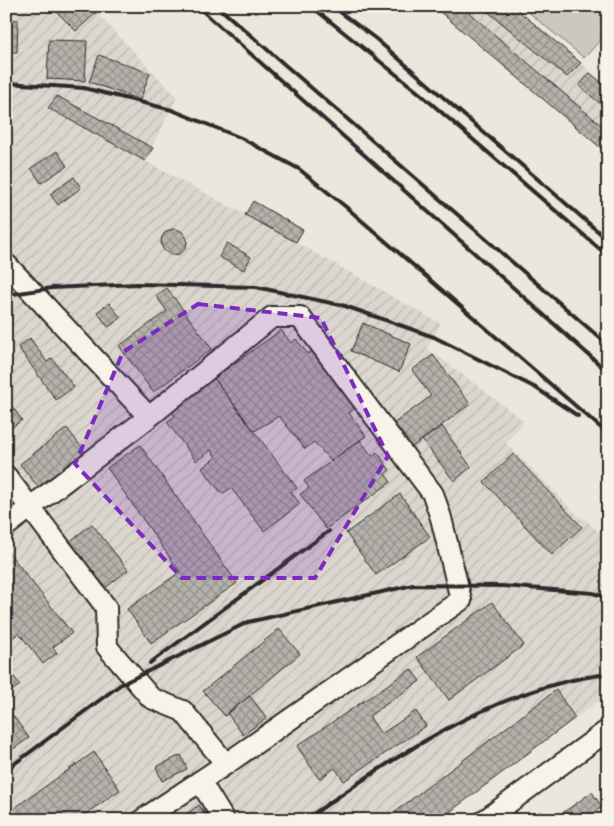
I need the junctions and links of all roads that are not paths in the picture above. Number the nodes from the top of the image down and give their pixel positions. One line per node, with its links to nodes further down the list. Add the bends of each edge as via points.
1 (6, 264): 2 (street)
2 (149, 417): 4 (street); 7 (street, via 272,317 300,317 433,494 461,600)
3 (6, 476): 4 (street)
4 (31, 508): 5 (street); 7 (street, via 106,607 107,647 151,698 183,711)
5 (6, 526)
6 (608, 730): 11 (street)
7 (226, 764): 8 (street)
8 (200, 781): 9 (street); 10 (street)
9 (142, 820)
10 (224, 820)
11 (485, 820)

